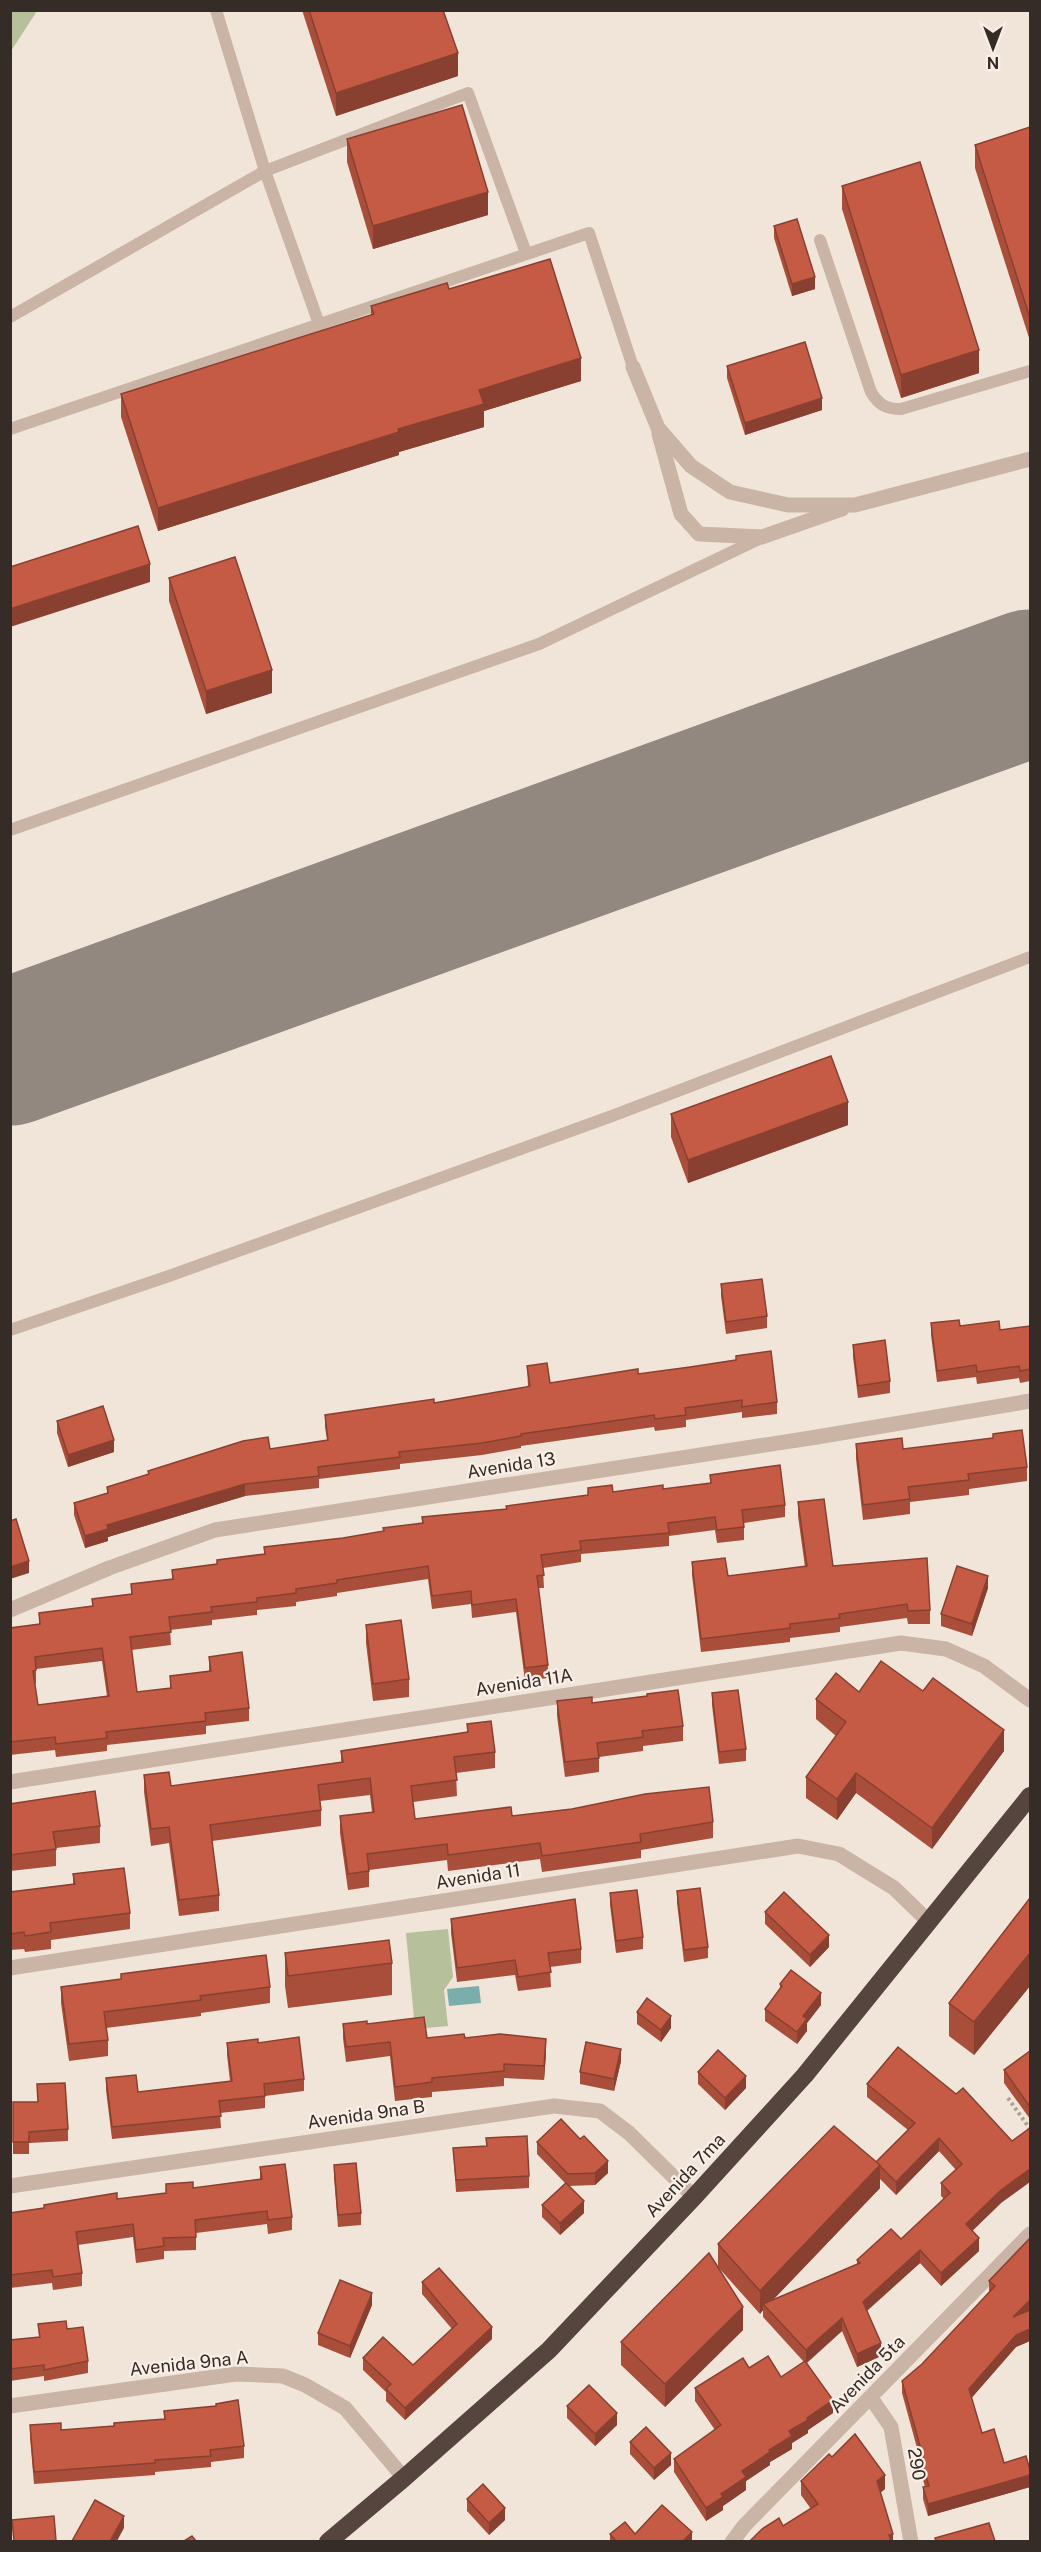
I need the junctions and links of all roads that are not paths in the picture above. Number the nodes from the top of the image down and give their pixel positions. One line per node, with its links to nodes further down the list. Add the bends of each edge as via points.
1 (216, 10): 2 (lane)
2 (266, 171): 4 (lane, via 468,93); 5 (lane); 6 (lane)
3 (820, 240): 8 (lane, via 871,392 879,404 901,409)
4 (526, 253): 6 (lane); 7 (lane, via 589,233)
5 (10, 317)
6 (320, 324): 10 (lane)
7 (633, 367): 9 (street)
8 (1030, 371)
9 (658, 428): 12 (street, via 690,466 730,492 788,505); 13 (street, via 681,514 699,534)
10 (10, 429)
11 (1030, 459): 12 (street)
12 (855, 505): 13 (street)
13 (762, 537): 14 (lane, via 539,644)
14 (10, 830)
15 (1030, 957): 16 (lane, via 612,1116 169,1276)
16 (10, 1329)
17 (1030, 1401): 18 (street, Avenida 13, via 215,1530 109,1568)
18 (10, 1610)
19 (1030, 1700): 20 (street, Avenida 11A, via 984,1666 946,1648 901,1643)
20 (10, 1782)
21 (1030, 1796): 22 (highway, Avenida 7ma)
22 (929, 1922): 23 (street, Avenida 11, via 894,1888 839,1854 798,1846); 25 (highway, Avenida 7ma, via 805,2075)
23 (10, 1968)
24 (10, 2186): 25 (street, Avenida 9na B, via 554,2106 600,2111 629,2133)
25 (694, 2197): 29 (highway, Avenida 7ma, via 549,2350)
26 (1030, 2234): 27 (street, Avenida 5ta)
27 (871, 2398): 31 (street, Avenida 5ta); 32 (street, 290, via 891,2427)
28 (10, 2406): 29 (street, Avenida 9na A, via 236,2374 283,2376 345,2408)
29 (404, 2478): 30 (highway, Avenida 7ma)
30 (328, 2541)
31 (732, 2541)
32 (911, 2541)

